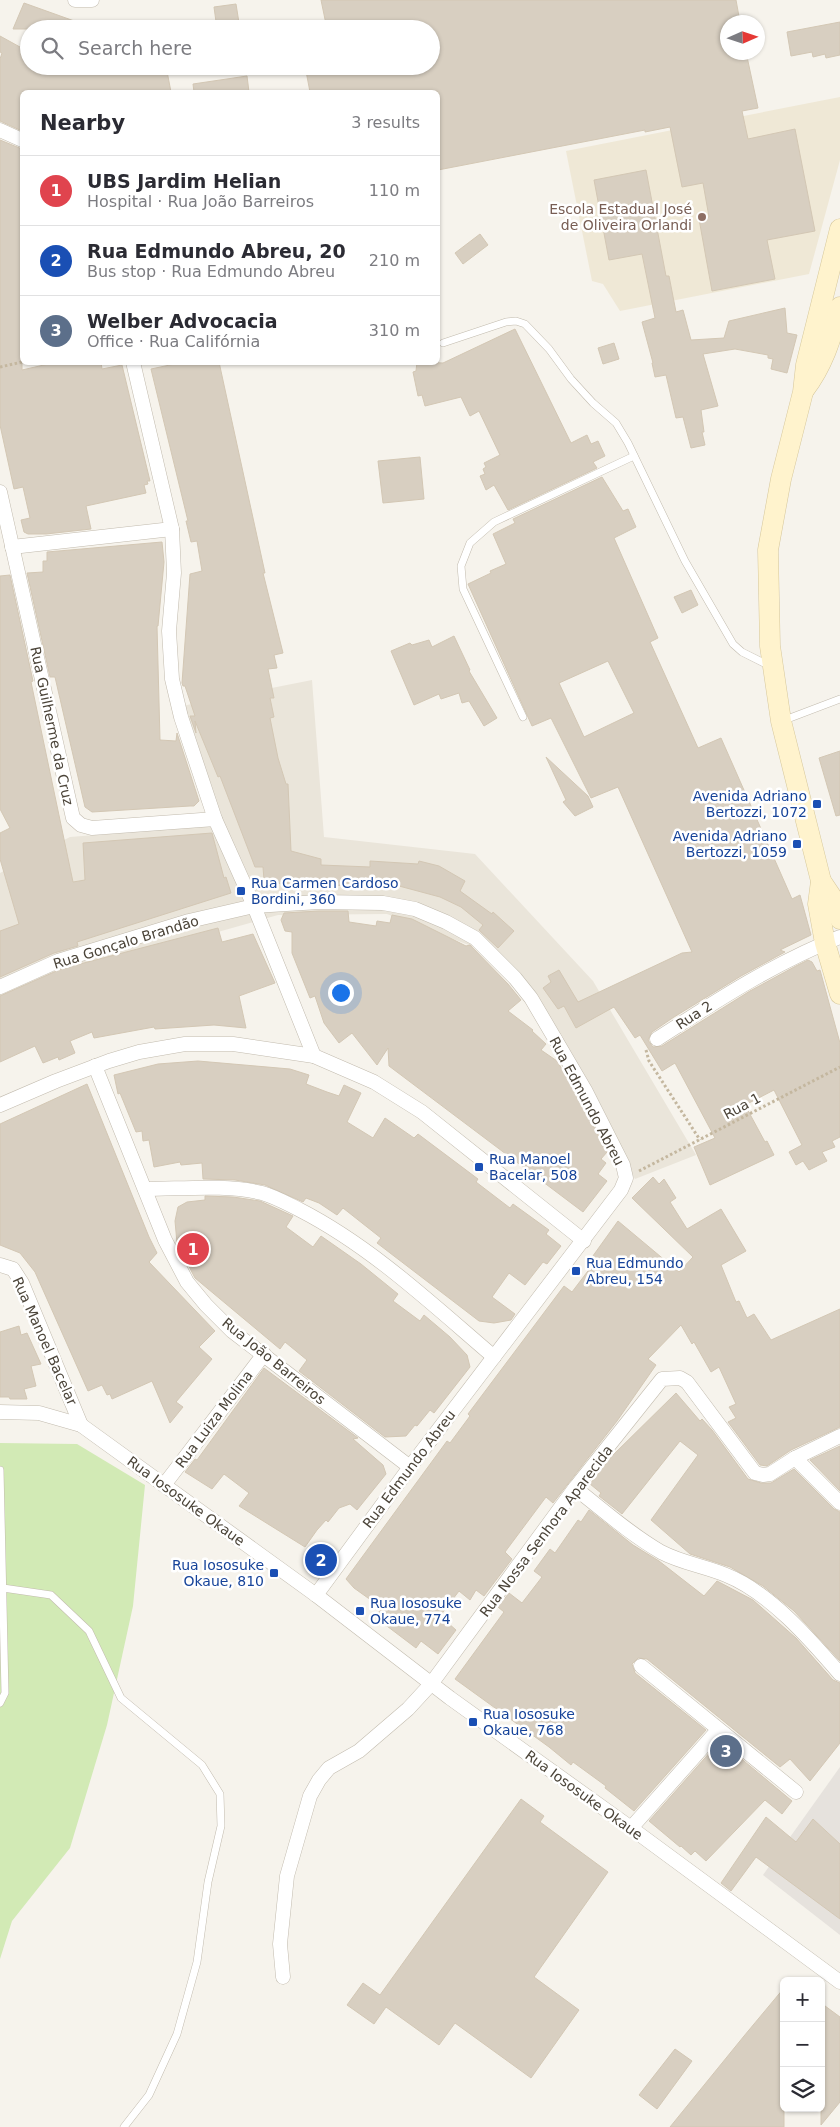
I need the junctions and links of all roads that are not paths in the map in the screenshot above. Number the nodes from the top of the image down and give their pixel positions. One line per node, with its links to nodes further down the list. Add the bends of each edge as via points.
1 (75, 0): 2 (street)
2 (92, 0)
3 (0, 130): 4 (street)
4 (20, 139)
5 (840, 229): 9 (main road, via 806,366)
6 (840, 307): 9 (main road, via 818,372)
7 (443, 343): 10 (lane, via 506,322 525,324 593,403 616,423)
8 (134, 365): 12 (street)
9 (803, 392): 14 (main road, via 781,479 768,550)
10 (634, 456): 14 (lane, via 729,638 742,652); 16 (lane, via 494,522 470,543 461,566 464,589)
11 (0, 492): 13 (street, Rua Guilherme da Cruz)
12 (172, 529): 13 (street); 18 (street, via 174,573 169,631 172,679 181,717)
13 (12, 547): 18 (street, Rua Guilherme da Cruz, via 72,818 92,828)
14 (772, 667): 17 (main road)
15 (840, 699): 17 (lane)
16 (523, 717)
17 (781, 722): 19 (main road)
18 (215, 819): 20 (street)
19 (821, 881): 21 (main road, via 834,899); 22 (main road, via 818,904)
20 (254, 906): 23 (street, Rua Gonçalo Brandão, via 189,921 58,961); 26 (street); 30 (street, Rua Edmundo Abreu, via 383,903 415,909 474,938 515,978 531,998 585,1090 623,1164 626,1178 621,1190)
21 (840, 920)
22 (832, 940): 24 (main road); 25 (street, Rua 2, via 745,983)
23 (0, 987)
24 (840, 994)
25 (656, 1039)
26 (314, 1056): 27 (street, via 233,1044 185,1044 139,1052); 30 (street, via 374,1082 422,1112)
27 (95, 1066): 28 (street); 29 (street, Rua João Barreiros)
28 (0, 1105)
29 (145, 1189): 32 (street, Rua João Barreiros, via 165,1240 187,1282 232,1331); 33 (street, via 242,1190 282,1201 324,1222 353,1243)
30 (584, 1241): 33 (street, Rua Edmundo Abreu)
31 (0, 1265): 35 (street, Rua Manoel Bacelar, via 13,1269 22,1283)
32 (264, 1354): 38 (street, Rua João Barreiros); 40 (street, Rua Luiza Molina)
33 (494, 1357): 38 (street, Rua Edmundo Abreu)
34 (0, 1412): 35 (street, Rua Iososuke Okaue, via 40,1413)
35 (80, 1425): 40 (street, Rua Iososuke Okaue)
36 (840, 1436): 37 (street)
37 (795, 1458): 41 (street, Rua Nossa Senhora Aparecida, via 770,1474 755,1473 687,1382 680,1378 662,1379); 42 (street)
38 (410, 1467): 44 (street, Rua Edmundo Abreu)
39 (0, 1470): 43 (lane)
40 (164, 1485): 44 (street, Rua Iososuke Okaue)
41 (575, 1488): 46 (street, via 660,1551 676,1560 726,1575 753,1589 786,1616); 47 (street, Rua Nossa Senhora Aparecida)
42 (840, 1503)
43 (3, 1588): 48 (lane, via 5,1693); 54 (lane, via 51,1595 89,1631 121,1698 202,1765 220,1794 221,1826 208,1882 197,1962 177,2034 149,2095)
44 (316, 1595): 47 (street, Rua Iososuke Okaue)
45 (641, 1666): 49 (street)
46 (840, 1674)
47 (431, 1684): 51 (street, Rua Iososuke Okaue); 52 (street, Rua Nossa Senhora Aparecida, via 408,1709 359,1751 329,1768 310,1796 287,1876 280,1944)
48 (0, 1703)
49 (718, 1730): 50 (street); 51 (street)
50 (796, 1792)
51 (631, 1828): 53 (street, Rua Iososuke Okaue)
52 (284, 1977)
53 (840, 1982)
54 (124, 2127)

